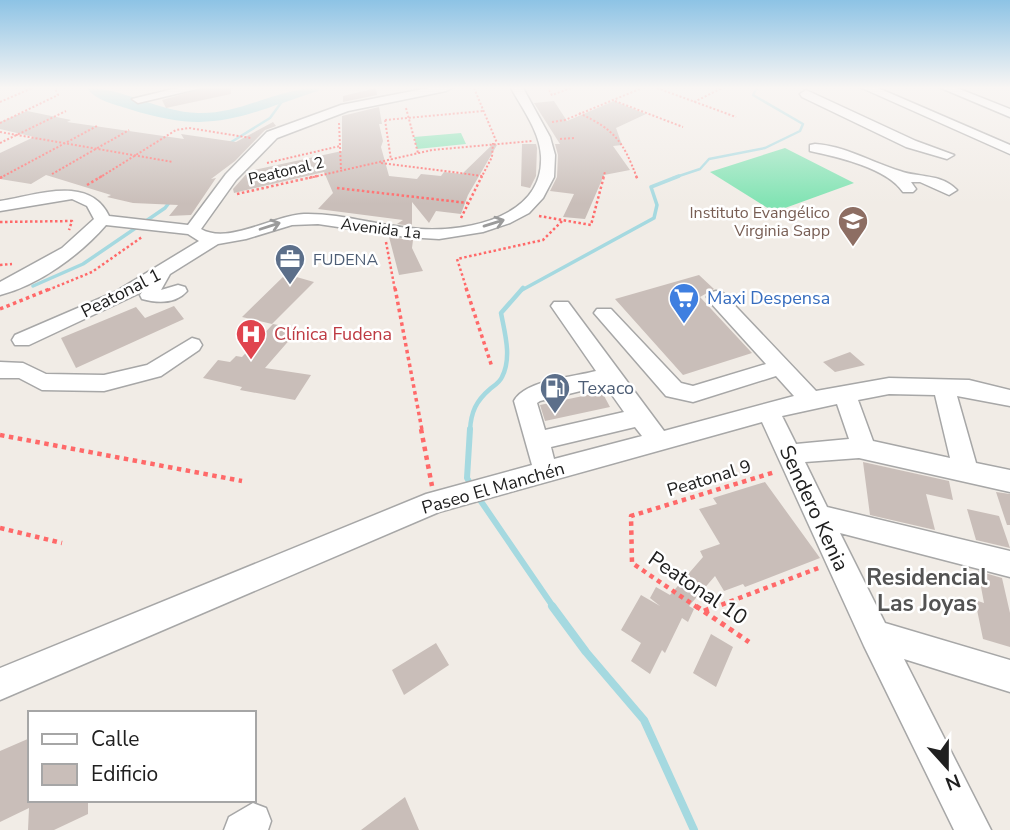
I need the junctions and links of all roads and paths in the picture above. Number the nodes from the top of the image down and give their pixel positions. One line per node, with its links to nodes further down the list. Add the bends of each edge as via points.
1 (33, 127): 14 (path)
2 (96, 127): 19 (path)
3 (294, 127): 16 (street)
4 (339, 127): 22 (path)
5 (386, 127): 29 (path)
6 (411, 127): 25 (path)
7 (489, 127): 20 (path)
8 (538, 127): 17 (street, Avenida 1a)
9 (609, 127): 41 (path, via 622,139)
10 (879, 127): 28 (street, via 911,145)
11 (958, 127): 24 (street)
12 (129, 130): 23 (path)
13 (0, 132): 14 (path)
14 (16, 135): 18 (path); 19 (path)
15 (574, 138): 17 (path, Peatonal 2)
16 (267, 141): 26 (path, via 189,128 176,130); 33 (street)
17 (544, 141): 20 (path, Peatonal 2); 49 (street, Avenida 1a, via 547,175 535,201)
18 (0, 143)
19 (65, 143): 23 (path); 40 (path)
20 (495, 143): 25 (path, Peatonal 2); 38 (path)
21 (959, 144): 28 (street)
22 (340, 146): 33 (path); 34 (path)
23 (95, 149): 26 (path); 37 (path)
24 (1010, 149)
25 (418, 153): 29 (path, Peatonal 2)
26 (134, 155): 30 (path); 45 (path)
27 (846, 155): 32 (street); 32 (street, via 814,149 856,171); 39 (street, via 861,152)
28 (947, 155): 35 (street)
29 (391, 160): 31 (path, Peatonal 2)
30 (173, 162)
31 (375, 163): 34 (path, Peatonal 2); 38 (path)
32 (875, 167): 39 (street)
33 (238, 169): 46 (street)
34 (341, 170): 46 (path, Peatonal 2)
35 (940, 172)
36 (605, 173): 51 (path, via 591,225)
37 (52, 174)
38 (483, 176): 47 (path)
39 (902, 177): 44 (street, via 923,178)
40 (0, 178)
41 (638, 180)
42 (16, 188): 45 (street)
43 (337, 188): 47 (path)
44 (949, 190)
45 (67, 194): 48 (street); 50 (street, via 83,196 99,208)
46 (211, 201): 54 (street)
47 (468, 204): 57 (path)
48 (0, 206)
49 (519, 212): 51 (path); 57 (street, Avenida 1a, one-way to 49)
50 (102, 220): 53 (street, Avenida 1a); 60 (street, via 80,245)
51 (562, 221): 70 (path, via 543,240 457,259)
52 (0, 222): 56 (path, via 72,221)
53 (148, 225): 54 (street, Avenida 1a); 66 (path, via 92,272)
54 (192, 230): 58 (street, Avenida 1a)
55 (383, 230): 57 (street, Avenida 1a); 58 (street, Avenida 1a, one-way to 55, via 233,238 297,219); 89 (path)
56 (68, 232)
57 (454, 233)
58 (215, 238): 59 (street, Peatonal 1)
59 (169, 268): 63 (street, via 149,295); 68 (street, Peatonal 1, via 122,296)
60 (43, 269): 61 (street); 62 (street)
61 (0, 276)
62 (0, 289)
63 (178, 292)
64 (716, 297): 71 (street)
65 (561, 306): 73 (street)
66 (0, 309)
67 (604, 313): 71 (street, via 674,390 692,394)
68 (22, 340)
69 (192, 345): 72 (street, via 153,371 104,383 41,382 23,371)
70 (492, 367)
71 (781, 367): 77 (street)
72 (0, 370)
73 (612, 378): 79 (street); 82 (street, via 528,396 525,401)
74 (944, 387): 75 (street, Paseo El Manchén, via 889,386); 76 (street, Paseo El Manchén); 85 (street)
75 (845, 394): 77 (street, Paseo El Manchén); 83 (street)
76 (1010, 398)
77 (811, 400): 78 (street, Paseo El Manchén)
78 (768, 411): 81 (street, Paseo El Manchén); 84 (street, Sendero Kenia)
79 (641, 417): 81 (street); 82 (street)
80 (0, 435): 87 (path)
81 (658, 441): 86 (street, Paseo El Manchén)
82 (537, 442): 86 (street)
83 (864, 449): 84 (street); 85 (street)
84 (791, 460): 90 (path, Peatonal 9); 91 (street, Sendero Kenia)
85 (966, 471): 88 (street)
86 (546, 472): 89 (street, Paseo El Manchén)
87 (242, 481)
88 (1010, 481)
89 (462, 495): 100 (street, Paseo El Manchén)
90 (631, 516): 96 (path, Peatonal 10, via 632,563)
91 (818, 516): 94 (street, Sendero Kenia); 95 (street)
92 (0, 528): 93 (path)
93 (62, 543)
94 (839, 560): 96 (path); 97 (street, Sendero Kenia)
95 (1010, 564)
96 (704, 611): 98 (path, Peatonal 10)
97 (875, 635): 99 (street); 101 (street, Sendero Kenia)
98 (750, 642)
99 (1010, 676)
100 (0, 684)
101 (973, 830)

